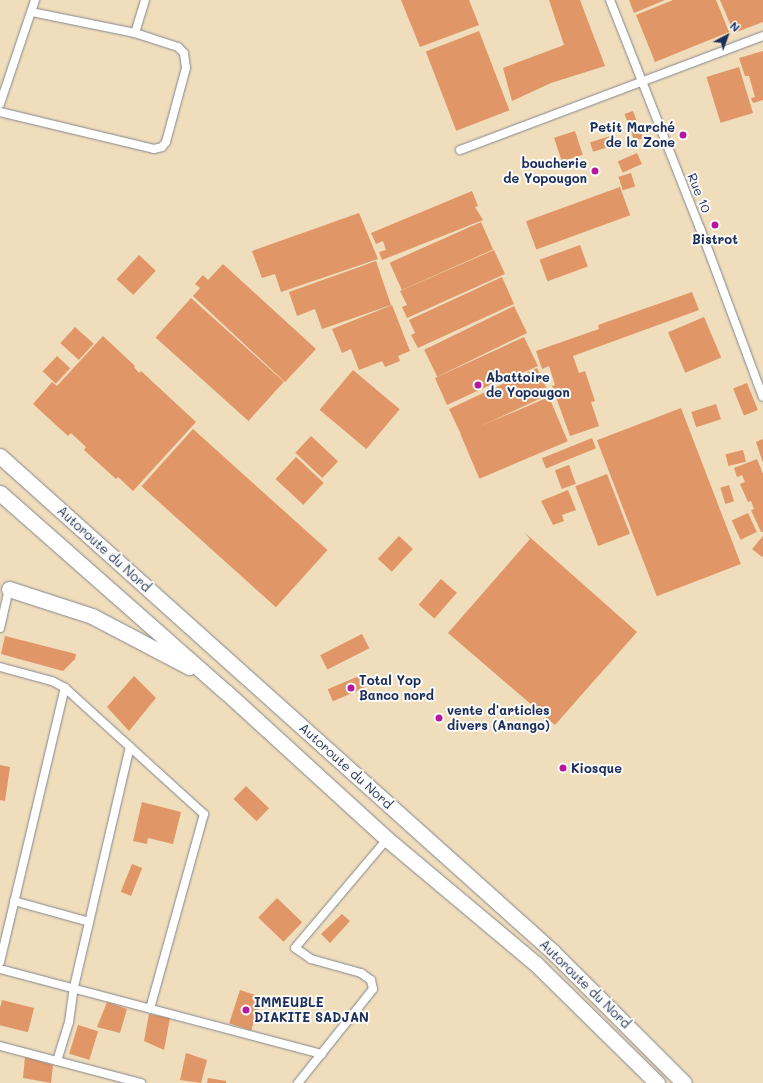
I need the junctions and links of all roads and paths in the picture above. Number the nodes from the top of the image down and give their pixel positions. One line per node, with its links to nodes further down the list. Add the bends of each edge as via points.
1 (35, 0): 4 (street)
2 (145, 0): 5 (street)
3 (610, 0): 7 (street, Rue 10)
4 (32, 12): 5 (street); 8 (street)
5 (136, 33): 9 (street, via 178,47 184,53 186,68 178,103 166,142 162,147 154,149)
6 (763, 36): 7 (street)
7 (642, 81): 10 (street); 11 (street, Rue 10)
8 (0, 104)
9 (0, 112)
10 (460, 150)
11 (763, 397)
12 (0, 456): 33 (highway, Autoroute du Nord, via 553,952)
13 (0, 493): 18 (highway, Autoroute du Nord)
14 (9, 590): 15 (street); 18 (highway, via 92,616 198,672)
15 (0, 628)
16 (0, 667): 17 (street, via 52,681)
17 (65, 688): 19 (street); 21 (street)
18 (226, 692): 20 (highway, Autoroute du Nord)
19 (130, 747): 22 (street); 26 (street, via 204,814)
20 (387, 839): 28 (street, via 294,948 311,959 361,973 371,980 373,989 365,1002); 32 (highway, Autoroute du Nord, via 536,964)
21 (14, 901): 22 (street); 23 (street)
22 (89, 922): 25 (street)
23 (0, 962)
24 (0, 969): 25 (street)
25 (74, 988): 26 (street); 29 (street, via 69,1022)
26 (150, 1008): 28 (street)
27 (0, 1046): 29 (street)
28 (322, 1054): 31 (street)
29 (57, 1061): 30 (street)
30 (142, 1083)
31 (298, 1083)
32 (657, 1083)
33 (684, 1083)

